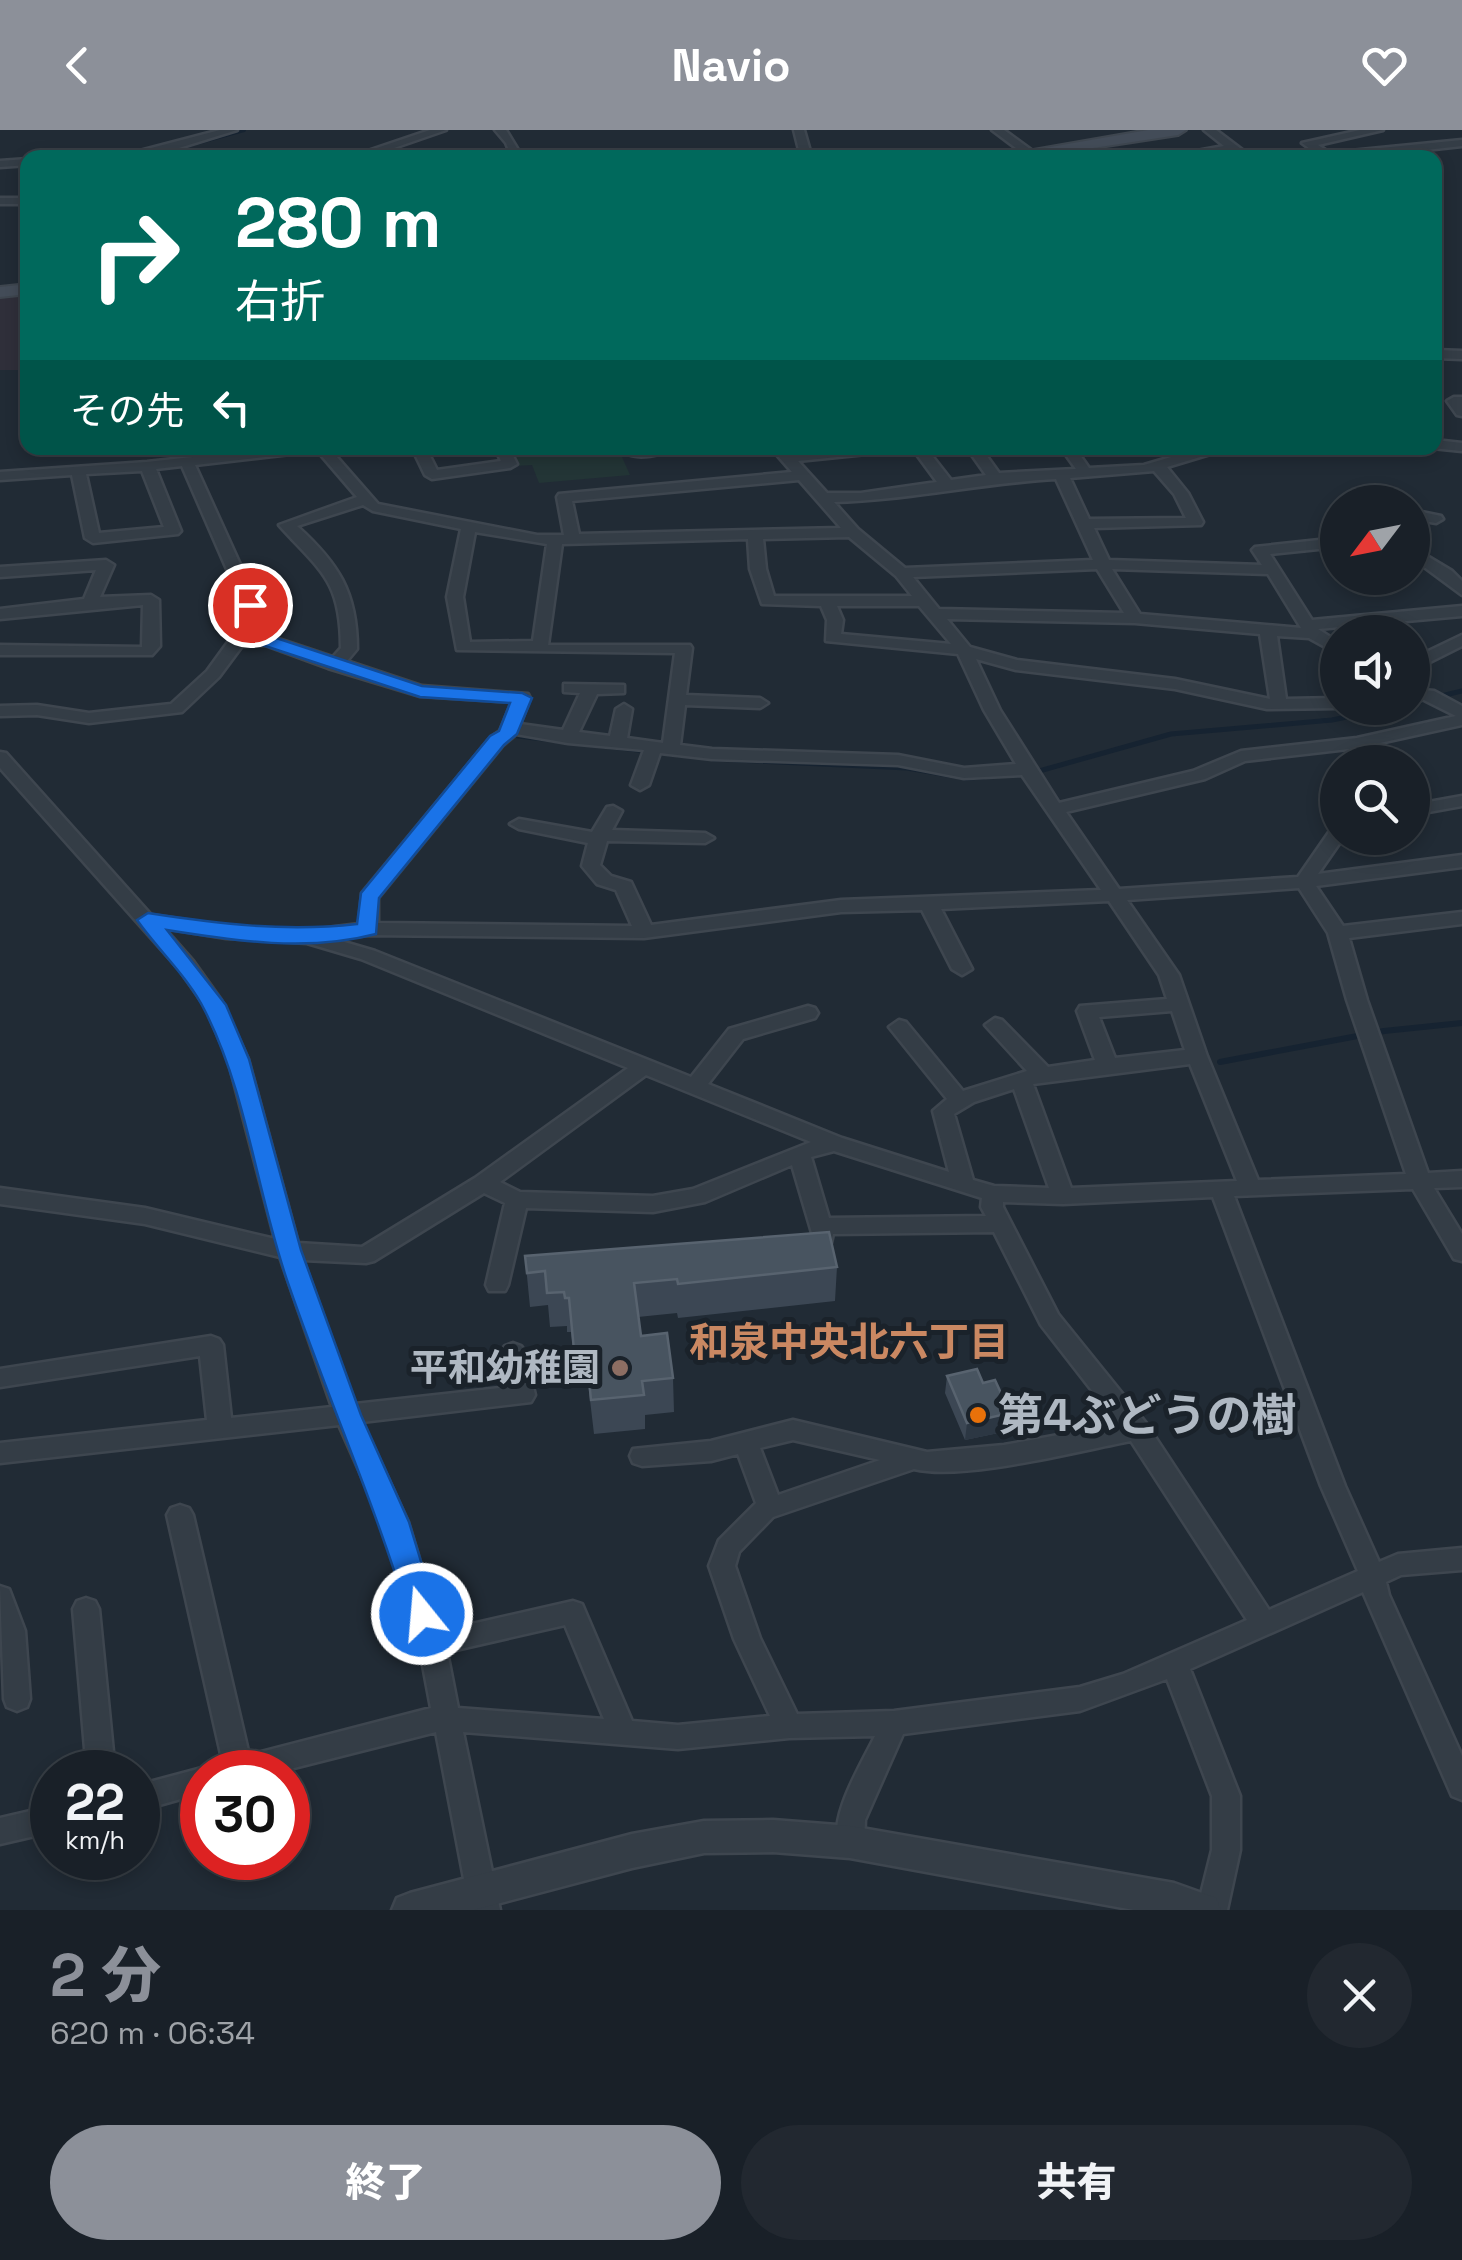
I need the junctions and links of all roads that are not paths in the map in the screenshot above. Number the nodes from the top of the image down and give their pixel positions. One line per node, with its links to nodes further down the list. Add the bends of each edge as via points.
1 (232, 130): 11 (street)
2 (440, 130): 12 (street)
3 (500, 130): 13 (street)
4 (997, 130): 14 (street)
5 (1178, 130): 15 (main road)
6 (1209, 130): 9 (street)
7 (1373, 131): 10 (street); 18 (street, via 1308,144)
8 (1462, 143): 10 (street)
9 (1233, 148): 16 (street); 17 (street)
10 (1397, 148): 19 (street)
11 (163, 150)
12 (377, 150)
13 (514, 150)
14 (1025, 150)
15 (1042, 150)
16 (1219, 150)
17 (1236, 150)
18 (1314, 150)
19 (1380, 150)
20 (1462, 401): 21 (street, via 1454,401)
21 (1462, 412)
22 (247, 455): 31 (street)
23 (328, 455): 42 (street)
24 (422, 455): 25 (street, via 432,475 510,464)
25 (506, 455)
26 (785, 455): 36 (street)
27 (924, 455): 40 (street)
28 (979, 455): 39 (street)
29 (1073, 455): 35 (street)
30 (1191, 455): 32 (street)
31 (186, 462): 33 (street); 66 (street)
32 (1157, 465): 35 (street); 45 (street, via 1196,522)
33 (148, 466): 34 (street); 34 (street, via 173,532 93,538)
34 (78, 471): 38 (street)
35 (1085, 472): 37 (street)
36 (804, 474): 41 (street); 49 (street, via 564,496)
37 (1061, 475): 39 (street); 45 (street)
38 (0, 476)
39 (995, 478): 40 (street)
40 (948, 486): 41 (street)
41 (822, 498): 47 (street)
42 (364, 500): 46 (street, via 386,512); 72 (street, via 286,526 336,575 350,638)
43 (1430, 518): 44 (street)
44 (1436, 519)
45 (1084, 524): 52 (street)
46 (469, 525): 49 (street); 49 (street, via 455,596 463,647 540,646)
47 (853, 532): 48 (street); 55 (street)
48 (755, 537): 49 (street); 58 (street, via 768,601)
49 (564, 540)
50 (1320, 544): 53 (street, via 1260,550)
51 (1430, 563): 56 (street)
52 (1102, 565): 53 (street); 55 (street); 62 (street)
53 (1272, 570): 63 (street)
54 (0, 572): 57 (street, via 106,565)
55 (901, 573): 59 (street)
56 (1462, 590)
57 (90, 603): 61 (street); 69 (street, via 151,600 152,646 146,652)
58 (828, 604): 59 (street); 70 (street, via 835,620 832,638)
59 (931, 607): 62 (street); 70 (street)
60 (1462, 611): 63 (street)
61 (0, 614)
62 (1136, 618): 64 (street)
63 (1310, 630): 64 (street); 65 (street)
64 (1268, 631): 80 (street)
65 (1320, 637)
66 (266, 640): 72 (street); 82 (street, via 237,641 176,708 88,718)
67 (1462, 640): 71 (street)
68 (550, 649): 77 (street, via 684,648)
69 (0, 650)
70 (964, 650): 80 (street, via 1016,665); 89 (street)
71 (1430, 657)
72 (334, 665): 84 (street, via 420,691 522,698)
73 (570, 688): 75 (street)
74 (618, 689): 75 (street)
75 (590, 690): 85 (street)
76 (1430, 698): 83 (street)
77 (677, 700): 78 (street); 87 (street)
78 (760, 703)
79 (1320, 704): 80 (street)
80 (1279, 705)
81 (624, 709): 86 (street)
82 (0, 711)
83 (1462, 717): 93 (street, via 1357,742 1240,756 1199,775)
84 (510, 728): 85 (street); 105 (street, via 368,898)
85 (568, 738): 86 (street)
86 (617, 743): 87 (street)
87 (657, 751): 89 (street, via 898,760 964,773); 90 (street)
88 (0, 758): 104 (street)
89 (1030, 773): 93 (street)
90 (640, 784)
91 (1462, 801): 92 (street)
92 (1430, 807)
93 (1056, 810): 101 (street)
94 (613, 811): 96 (street)
95 (519, 824): 96 (street)
96 (599, 837): 97 (street); 106 (street, via 591,866 604,880 624,886)
97 (705, 838)
98 (1322, 855): 100 (street)
99 (1462, 861): 100 (street)
100 (1304, 882): 101 (street); 107 (street)
101 (1116, 892): 102 (street); 110 (street, via 1170,975)
102 (929, 906): 106 (street, via 841,906); 109 (street)
103 (1462, 918): 107 (street)
104 (148, 920): 108 (street); 133 (street, via 214,1005 238,1059)
105 (368, 929): 106 (street); 108 (street)
106 (644, 932)
107 (1338, 933): 123 (street)
108 (303, 937): 115 (street, via 368,955)
109 (962, 969)
110 (1180, 1004): 114 (street); 116 (street, via 1087,1011)
111 (808, 1013): 118 (street, via 736,1034)
112 (995, 1026): 117 (street)
113 (900, 1027): 119 (street)
114 (1197, 1056): 116 (street); 126 (street)
115 (644, 1066): 118 (street); 124 (street)
116 (1108, 1066): 117 (street)
117 (1033, 1078): 119 (street); 130 (street)
118 (694, 1086): 120 (street)
119 (958, 1099): 125 (street, via 942,1110)
120 (834, 1143): 121 (street); 125 (street)
121 (799, 1153): 131 (street, via 698,1196 653,1204); 132 (street, via 822,1235)
122 (1462, 1179): 123 (street)
123 (1420, 1182): 126 (street); 134 (street)
124 (482, 1183): 131 (street); 133 (street, via 366,1254)
125 (963, 1184): 128 (street)
126 (1250, 1187): 127 (street)
127 (1220, 1188): 130 (street); 148 (street)
128 (993, 1194): 130 (street); 132 (street)
129 (0, 1196): 133 (street, via 145,1216)
130 (1062, 1196)
131 (518, 1200): 135 (street)
132 (1002, 1224): 139 (street, via 1049,1320)
133 (289, 1250): 138 (street)
134 (1462, 1253)
135 (498, 1286)
136 (513, 1352): 138 (street, via 522,1395)
137 (0, 1378): 140 (street, via 211,1345)
138 (348, 1415): 140 (street); 152 (street, via 394,1522)
139 (1136, 1430): 144 (street, via 1004,1455); 151 (street)
140 (220, 1431): 142 (street)
141 (746, 1442): 143 (street); 144 (street, via 793,1430); 145 (street)
142 (0, 1452)
143 (642, 1456)
144 (913, 1459): 145 (street)
145 (770, 1507): 157 (street, via 728,1546 722,1566)
146 (180, 1515): 160 (street)
147 (1462, 1559): 148 (street, via 1411,1562)
148 (1372, 1575): 151 (street); 162 (street)
149 (0, 1596): 154 (street, via 12,1631)
150 (86, 1609): 159 (street)
151 (1264, 1624): 153 (street)
152 (432, 1644): 155 (street); 158 (street, via 573,1612)
153 (1174, 1662): 156 (street, via 1080,1699); 169 (street, via 1226,1796 1226,1850)
154 (17, 1699)
155 (444, 1719): 158 (street); 161 (street); 166 (street)
156 (894, 1723): 157 (street); 165 (street, via 851,1820)
157 (789, 1726): 158 (street, via 678,1737)
158 (622, 1731)
159 (99, 1750)
160 (231, 1750)
161 (310, 1752)
162 (1462, 1787)
163 (30, 1824): 164 (street)
164 (0, 1831)
165 (850, 1842): 166 (street, via 704,1838 632,1851); 168 (street)
166 (483, 1900): 167 (street)
167 (410, 1910)
168 (1204, 1910)
169 (1212, 1910)

